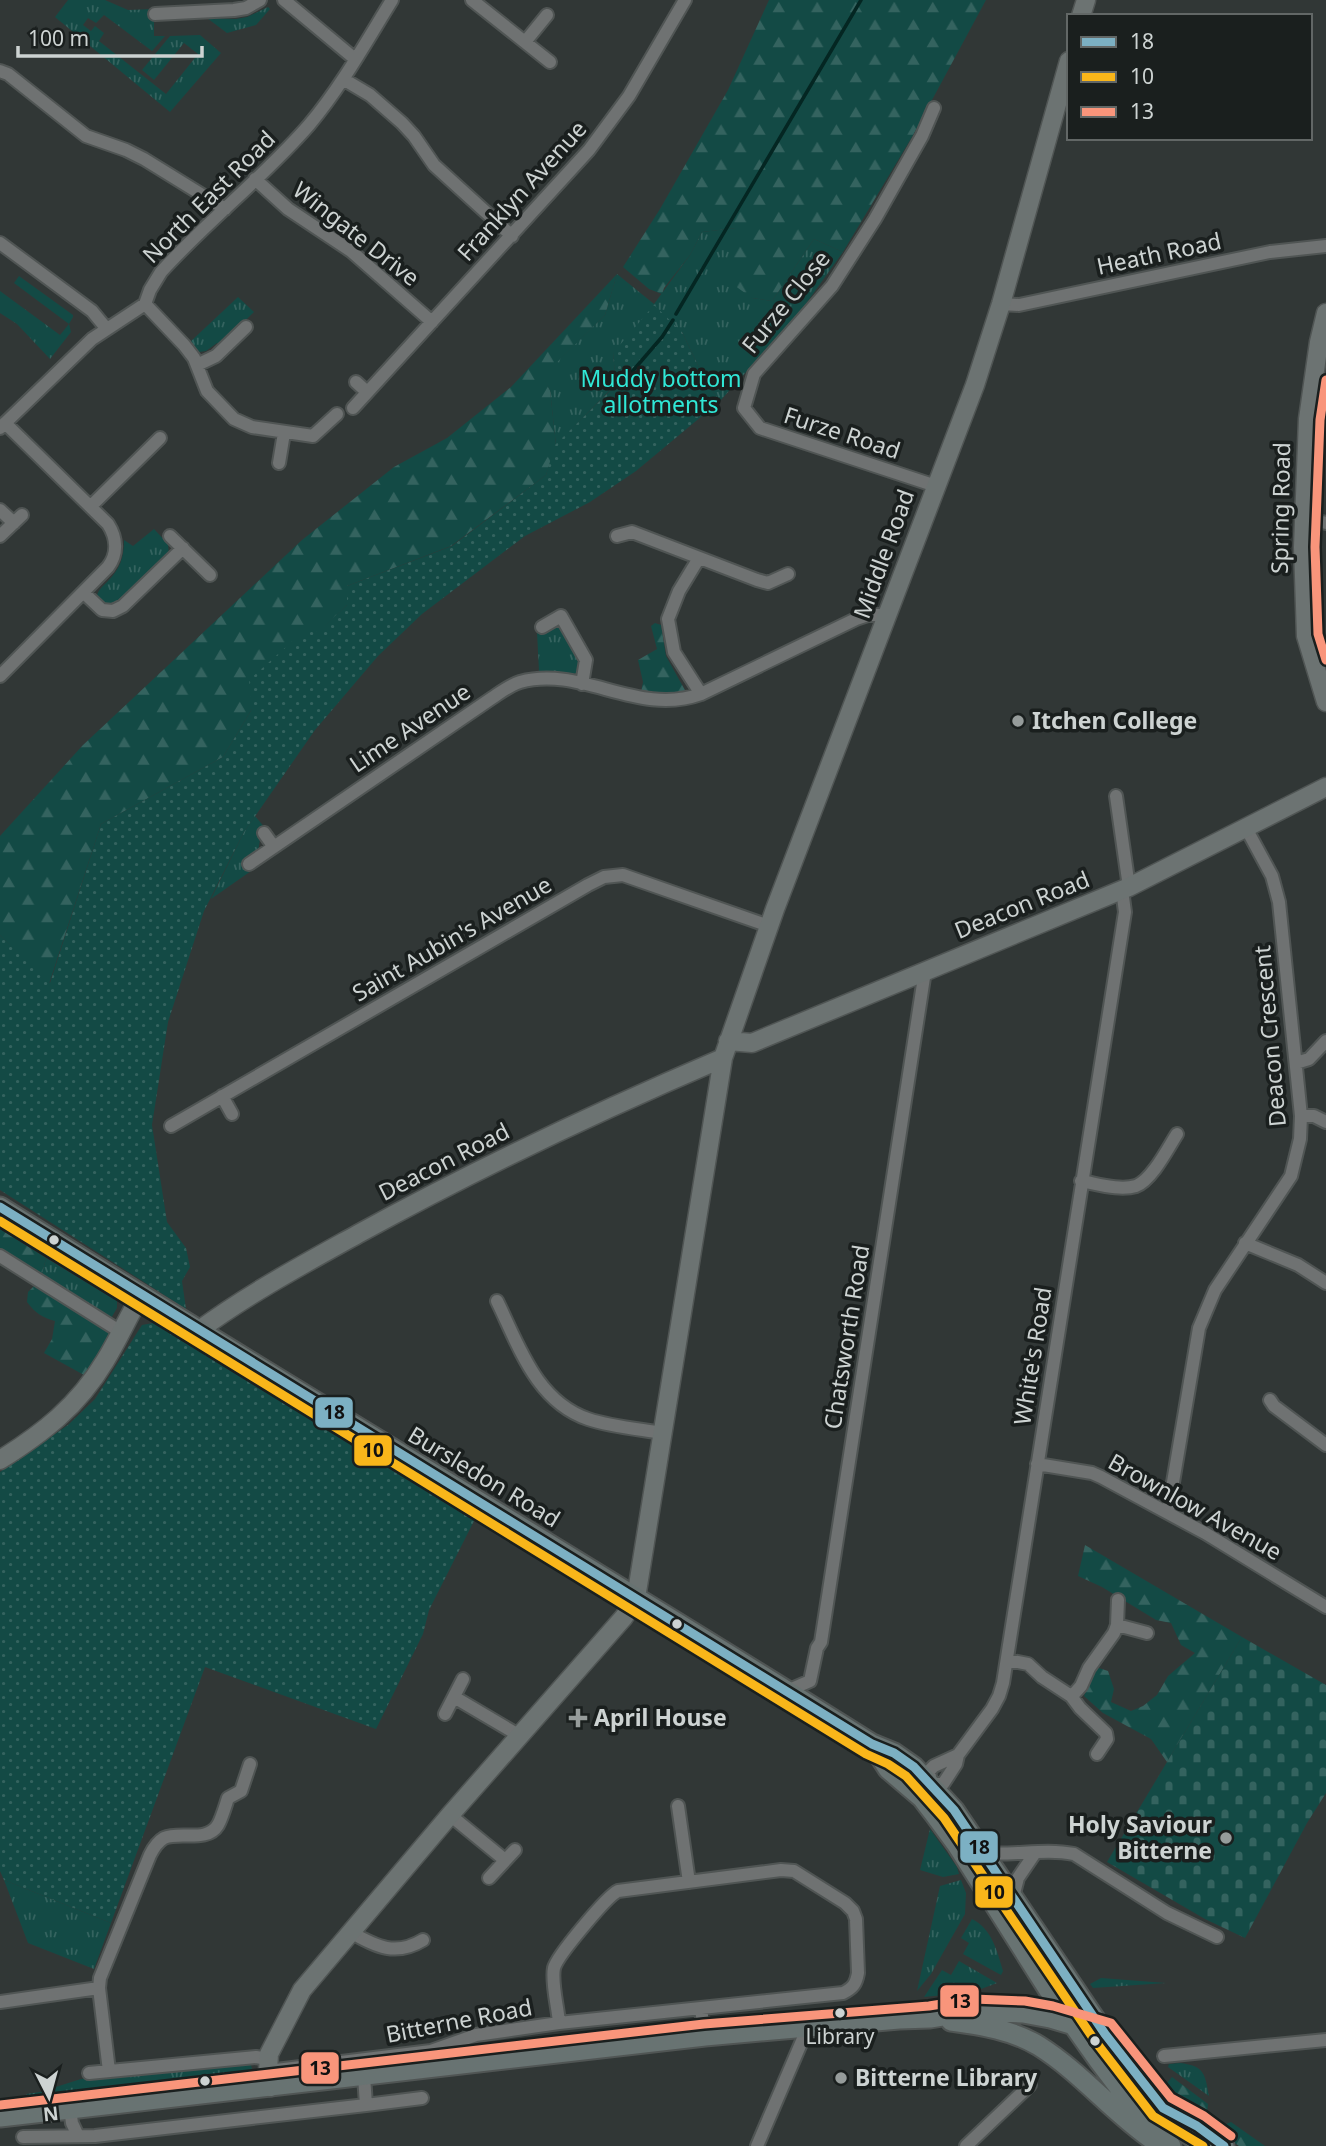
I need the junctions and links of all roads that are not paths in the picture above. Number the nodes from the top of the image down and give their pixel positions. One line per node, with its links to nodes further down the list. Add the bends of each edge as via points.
1 (260, 0): 6 (street, via 234,10)
2 (284, 0): 9 (street)
3 (392, 0): 9 (street, North East Road)
4 (472, 0): 8 (street)
5 (685, 0): 17 (street, Franklyn Avenue, via 604,131)
6 (155, 14)
7 (547, 15): 8 (street)
8 (525, 42): 10 (street)
9 (355, 59): 13 (street, North East Road)
10 (550, 62)
11 (1067, 68): 21 (street, Middle Road)
12 (0, 71): 16 (street, via 86,136 144,159)
13 (343, 79): 15 (street, North East Road, via 307,126); 17 (street, via 402,123 434,165)
14 (934, 108): 30 (street, Furze Close, via 875,219 832,286 754,374)
15 (255, 179): 16 (street, North East Road); 23 (street, Wingate Drive, via 299,217 352,252)
16 (225, 209): 20 (street, North East Road, via 160,272)
17 (512, 236): 23 (street, Franklyn Avenue)
18 (0, 243): 25 (street, via 92,311)
19 (1326, 246): 21 (street, Heath Road, via 1270,252 1019,305)
20 (145, 304): 25 (street); 26 (street)
21 (1001, 304): 36 (street, Middle Road)
22 (1326, 313): 39 (street, Spring Road, via 1308,419)
23 (432, 322): 28 (street, Franklyn Avenue)
24 (246, 327): 26 (street, via 216,356)
25 (106, 328): 32 (street)
26 (197, 365): 33 (street, via 207,391 234,419)
27 (356, 382): 28 (street)
28 (368, 392): 29 (street, Franklyn Avenue)
29 (353, 408)
30 (744, 408): 36 (street, Furze Road, via 760,428)
31 (337, 414): 33 (street, via 313,436)
32 (3, 425): 37 (street)
33 (284, 433): 35 (street)
34 (160, 438): 37 (street)
35 (279, 463)
36 (936, 486): 49 (street, Middle Road)
37 (91, 506): 48 (street, via 112,529 115,552 108,568)
38 (0, 510): 41 (street, via 18,519)
39 (1304, 519): 40 (street); 54 (street, Spring Road, via 1306,636)
40 (1326, 523)
41 (0, 536)
42 (170, 536): 44 (street)
43 (617, 536): 45 (street, via 632,532)
44 (183, 548): 47 (street); 48 (street, via 117,610 102,610)
45 (699, 558): 46 (street, via 768,583); 53 (street, via 668,619 674,652)
46 (788, 574)
47 (211, 575)
48 (84, 593): 51 (street)
49 (888, 615): 53 (street, Lime Avenue, via 856,619); 62 (street, Middle Road)
50 (542, 627): 52 (street, via 561,616 586,660)
51 (0, 676)
52 (582, 684): 53 (street, Lime Avenue, via 654,701 678,701); 59 (street, Lime Avenue, via 544,679 506,688)
53 (701, 694)
54 (1326, 702)
55 (1326, 787): 57 (street, Deacon Road)
56 (1116, 796): 61 (street, White's Road)
57 (1246, 828): 61 (street, Deacon Road); 66 (street, Deacon Crescent, via 1276,887)
58 (264, 833): 59 (street)
59 (274, 847): 60 (street, Lime Avenue)
60 (249, 864)
61 (1125, 889): 63 (street, Deacon Road); 73 (street, White's Road)
62 (769, 926): 65 (street, Middle Road); 67 (street, Saint Aubin's Avenue, via 623,875 604,877)
63 (925, 971): 65 (street, Deacon Road, via 752,1043); 95 (street, Chatsworth Road, via 821,1642 810,1682)
64 (1326, 1041): 66 (street, via 1309,1059)
65 (726, 1049): 80 (street, Deacon Road, via 426,1197 317,1257); 83 (street, Middle Road)
66 (1296, 1063): 69 (street, Deacon Crescent)
67 (222, 1096): 68 (street); 71 (street, Saint Aubin's Avenue)
68 (232, 1114)
69 (1301, 1116): 70 (street); 75 (street, Deacon Crescent, via 1291,1176)
70 (1326, 1122)
71 (171, 1126)
72 (1177, 1134): 73 (street, via 1149,1176 1135,1186)
73 (1081, 1181): 86 (street, White's Road)
74 (0, 1207): 78 (main road, Bursledon Road)
75 (1245, 1242): 77 (street); 87 (street, Deacon Crescent, via 1215,1290 1199,1328)
76 (0, 1256): 81 (street)
77 (1326, 1283)
78 (141, 1295): 80 (main road, Bursledon Road); 81 (street)
79 (497, 1301): 83 (street, via 534,1375 555,1400 586,1418)
80 (198, 1331): 88 (main road, Bursledon Road)
81 (121, 1332): 85 (street, via 72,1404 36,1437)
82 (1270, 1400): 84 (street)
83 (663, 1433): 88 (street, Middle Road)
84 (1326, 1445)
85 (0, 1460)
86 (1037, 1464): 87 (street, Brownlow Avenue, via 1092,1473); 93 (street, White's Road)
87 (1168, 1512): 90 (street, Brownlow Avenue)
88 (636, 1598): 95 (main road, Bursledon Road); 99 (street)
89 (1118, 1600): 91 (street)
90 (1326, 1607)
91 (1117, 1625): 92 (street); 96 (street)
92 (1147, 1633)
93 (1006, 1660): 96 (street, via 1028,1664); 101 (street, White's Road, via 999,1696)
94 (463, 1679): 97 (street)
95 (787, 1690): 103 (main road, Bursledon Road, via 906,1761)
96 (1072, 1696): 100 (street, via 1106,1733)
97 (454, 1697): 98 (street); 99 (street)
98 (445, 1714)
99 (520, 1736): 105 (street)
100 (1097, 1754)
101 (958, 1755): 103 (street, White's Road, via 947,1780); 103 (street, via 929,1771)
102 (250, 1765): 116 (street, via 241,1791 228,1798 211,1833 166,1837 157,1843)
103 (927, 1791): 107 (main road, via 954,1810); 117 (main road)
104 (678, 1806): 111 (street)
105 (450, 1815): 109 (street); 113 (street)
106 (515, 1850): 109 (street)
107 (983, 1853): 108 (street); 112 (main road)
108 (1035, 1853): 112 (street, via 1018,1878); 114 (street, via 1074,1854 1167,1913)
109 (505, 1860): 110 (street)
110 (489, 1878)
111 (690, 1882): 119 (street, Bitterne Road, via 790,1870 845,1903 856,1919 858,1973 851,1989); 122 (street, via 620,1890 606,1898 556,1961)
112 (1013, 1897): 125 (main road)
113 (350, 1932): 115 (street, via 385,1948 405,1948); 130 (street, via 302,1990 280,2031)
114 (1217, 1937)
115 (423, 1940)
116 (99, 1988): 118 (street); 129 (street)
117 (1048, 1989): 120 (main road); 123 (main road)
118 (0, 2002)
119 (701, 2009): 122 (street, Bitterne Road); 126 (street)
120 (1023, 2013): 121 (main road, via 973,2011); 123 (main road)
121 (930, 2018): 124 (main road); 144 (main road, via 998,2029 1037,2045)
122 (559, 2023): 130 (street, Bitterne Road, via 476,2035 431,2051)
123 (1073, 2024): 125 (main road); 145 (main road, via 1130,2102)
124 (808, 2027): 126 (main road); 142 (street)
125 (1105, 2034): 136 (main road)
126 (705, 2036): 132 (main road)
127 (1326, 2040): 128 (street)
128 (1164, 2056)
129 (109, 2070): 130 (street, Bitterne Road, via 256,2057); 131 (street, Bitterne Road)
130 (269, 2072): 132 (main road); 137 (main road)
131 (89, 2073)
132 (364, 2076): 135 (street)
133 (1030, 2085): 143 (street)
134 (422, 2098): 135 (street)
135 (366, 2105): 141 (street)
136 (1163, 2108): 146 (main road); 147 (main road)
137 (70, 2109): 138 (main road); 139 (street)
138 (0, 2117)
139 (78, 2136): 140 (street); 141 (street)
140 (23, 2137)
141 (97, 2141)
142 (757, 2146)
143 (966, 2146)
144 (1163, 2146)
145 (1171, 2146)
146 (1203, 2146)
147 (1224, 2146)

